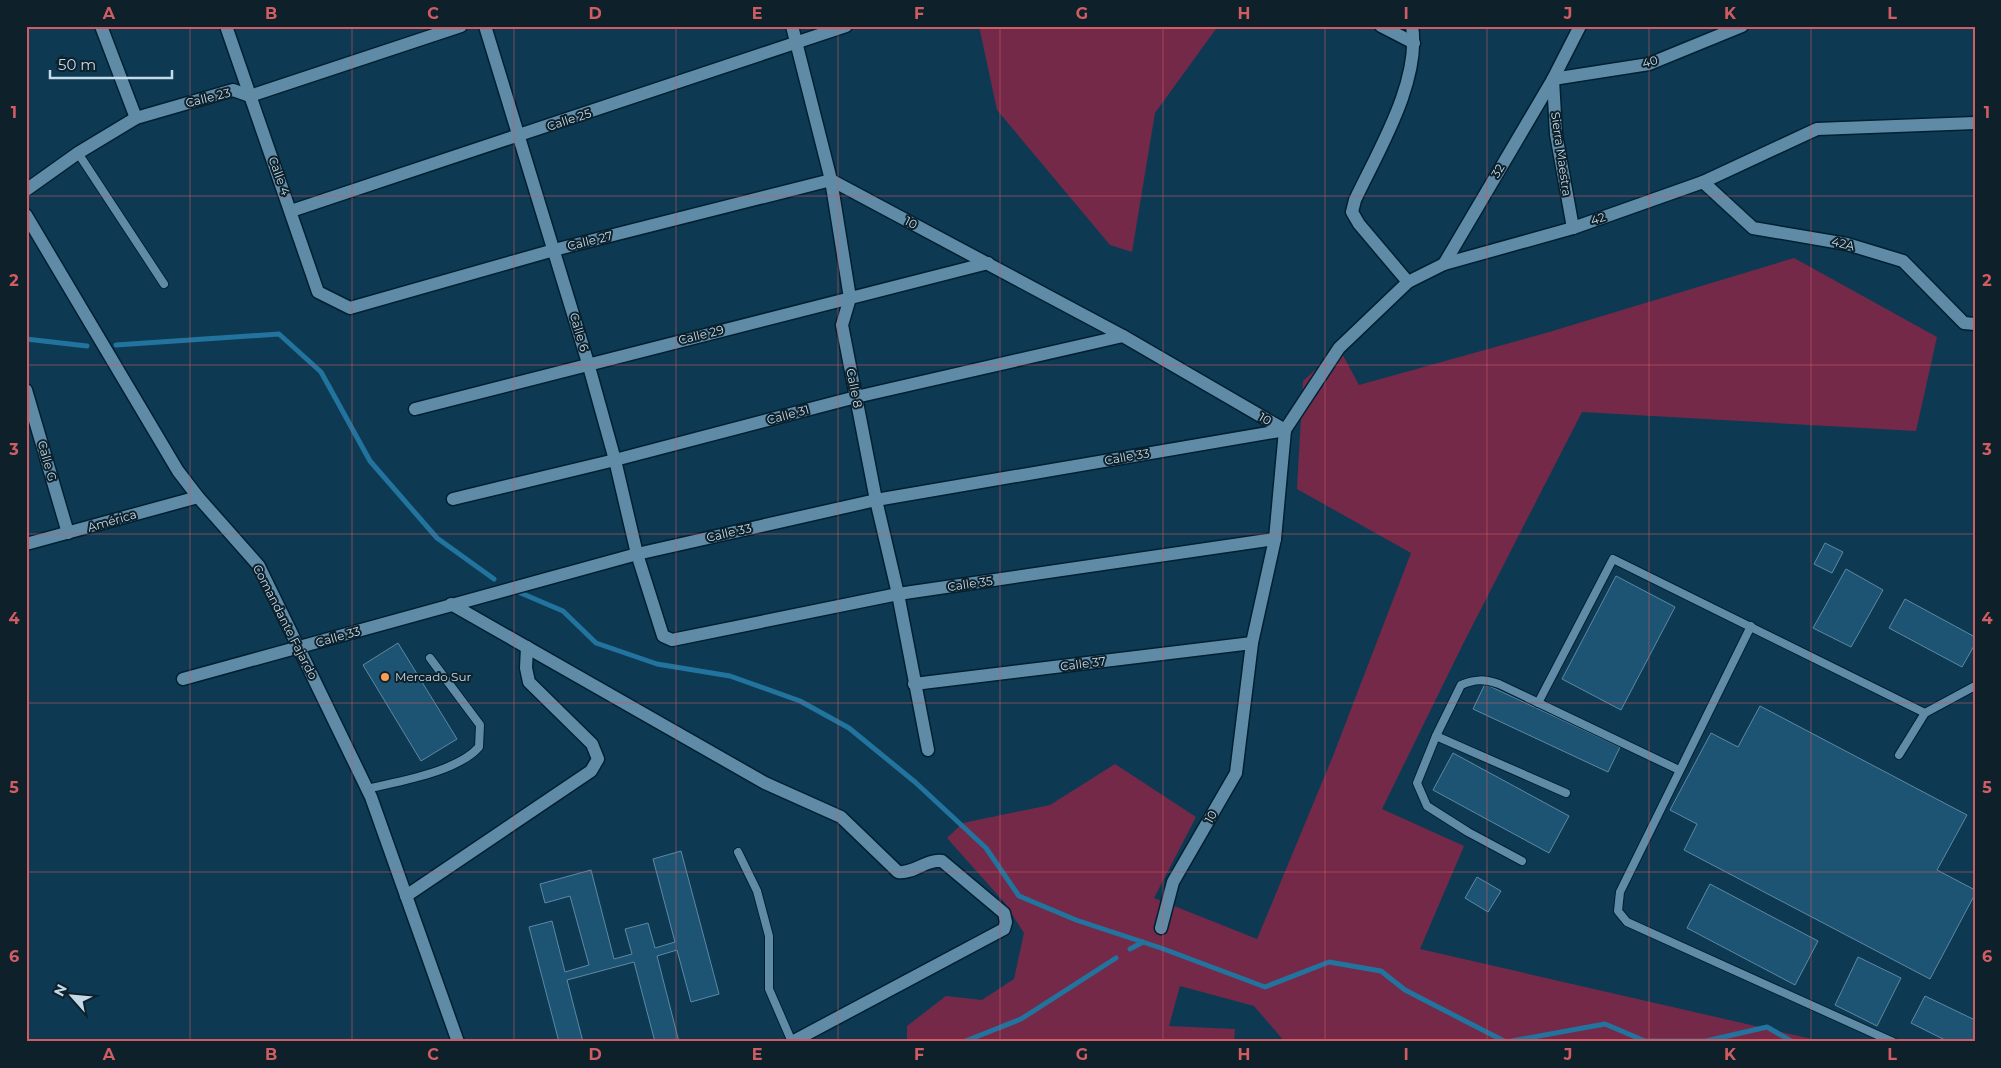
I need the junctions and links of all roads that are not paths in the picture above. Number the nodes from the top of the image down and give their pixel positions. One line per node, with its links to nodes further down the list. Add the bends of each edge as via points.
1 (101, 26): 15 (street)
2 (226, 26): 14 (street, Calle 4)
3 (461, 26): 14 (street, Calle 23)
4 (485, 26): 17 (street, Calle 6)
5 (792, 26): 12 (street, Calle 8)
6 (846, 26): 12 (street, Calle 25)
7 (1381, 26): 11 (street)
8 (1412, 26): 11 (street)
9 (1580, 26): 13 (street)
10 (1742, 26): 13 (street, 40, via 1649,64)
11 (1414, 43): 28 (street, via 1405,91 1352,212)
12 (797, 44): 17 (street, Calle 25); 19 (street, Calle 8)
13 (1553, 78): 24 (street, Sierra Maestra, via 1556,134); 27 (street, 32)
14 (250, 96): 15 (street, Calle 23, via 233,90); 22 (street, Calle 4)
15 (136, 118): 18 (street, Calle 23)
16 (1975, 123): 20 (street, 42, via 1817,129)
17 (519, 137): 22 (street, Calle 25); 25 (street, Calle 6)
18 (78, 153): 21 (street, Calle 23); 29 (lane)
19 (831, 180): 25 (street, Calle 27); 26 (street, 10); 30 (street, Calle 8)
20 (1703, 182): 24 (street, 42); 32 (street, 42A, via 1753,228 1847,244 1903,261 1964,323)
21 (26, 190)
22 (291, 212): 31 (street, Calle 4, via 318,292)
23 (26, 215): 40 (street, Comandante Fajardo, via 178,470)
24 (1573, 228): 27 (street, 42)
25 (554, 250): 31 (street, Calle 27); 34 (street, Calle 6)
26 (988, 263): 30 (street, Calle 29); 33 (street, 10)
27 (1444, 264): 28 (street, 42)
28 (1408, 282): 38 (street, 42, via 1340,348)
29 (164, 284)
30 (850, 298): 34 (street, Calle 29); 36 (street, Calle 8, via 842,325)
31 (350, 308)
32 (1975, 324)
33 (1123, 336): 36 (street, Calle 31); 38 (street, 10)
34 (588, 363): 37 (street, Calle 29); 39 (street, Calle 6)
35 (26, 390): 43 (street, Calle G)
36 (856, 397): 39 (street, Calle 31); 42 (street, Calle 8)
37 (415, 409)
38 (1285, 430): 42 (street, Calle 33); 44 (street, 10)
39 (615, 460): 41 (street, Calle 31); 46 (street, Calle 6)
40 (198, 496): 43 (street, América); 53 (street, Comandante Fajardo, via 259,566)
41 (453, 499)
42 (876, 500): 46 (street, Calle 33); 47 (street, Calle 8)
43 (68, 533): 45 (street, América)
44 (1275, 539): 47 (street, Calle 35); 51 (street, 10)
45 (26, 544)
46 (637, 554): 48 (street, Calle 33); 50 (street, Calle 6)
47 (898, 594): 50 (street, Calle 35); 56 (street, Calle 8)
48 (451, 604): 52 (street); 53 (street, Calle 33)
49 (1751, 626): 58 (lane, via 1613,559); 59 (lane); 63 (lane)
50 (666, 639)
51 (1252, 643): 56 (street, Calle 37); 69 (street, 10, via 1236,773 1173,882)
52 (527, 647): 68 (street, via 529,682 592,744 598,759 592,772); 71 (street, via 765,783 841,817 898,872 906,873 934,860 942,861 1004,913 1004,929)
53 (299, 648): 55 (street, Calle 33); 64 (street, Comandante Fajardo)
54 (430, 658): 64 (lane, via 480,725 479,747 470,758)
55 (183, 679)
56 (914, 684): 61 (street, Calle 8)
57 (1975, 686): 59 (lane)
58 (1538, 703): 60 (lane, via 1485,679 1472,680 1461,685); 63 (lane)
59 (1925, 713): 62 (lane)
60 (1436, 736): 65 (lane); 67 (lane, via 1417,783 1427,806)
61 (928, 750)
62 (1898, 755)
63 (1679, 770): 72 (lane, via 1620,892 1618,911 1627,922)
64 (367, 789): 68 (street, Comandante Fajardo)
65 (1566, 792)
66 (738, 852): 71 (lane, via 757,891 769,936 769,989)
67 (1522, 861)
68 (406, 896): 70 (street, Comandante Fajardo)
69 (1161, 928)
70 (458, 1042)
71 (792, 1042)
72 (1893, 1042)

